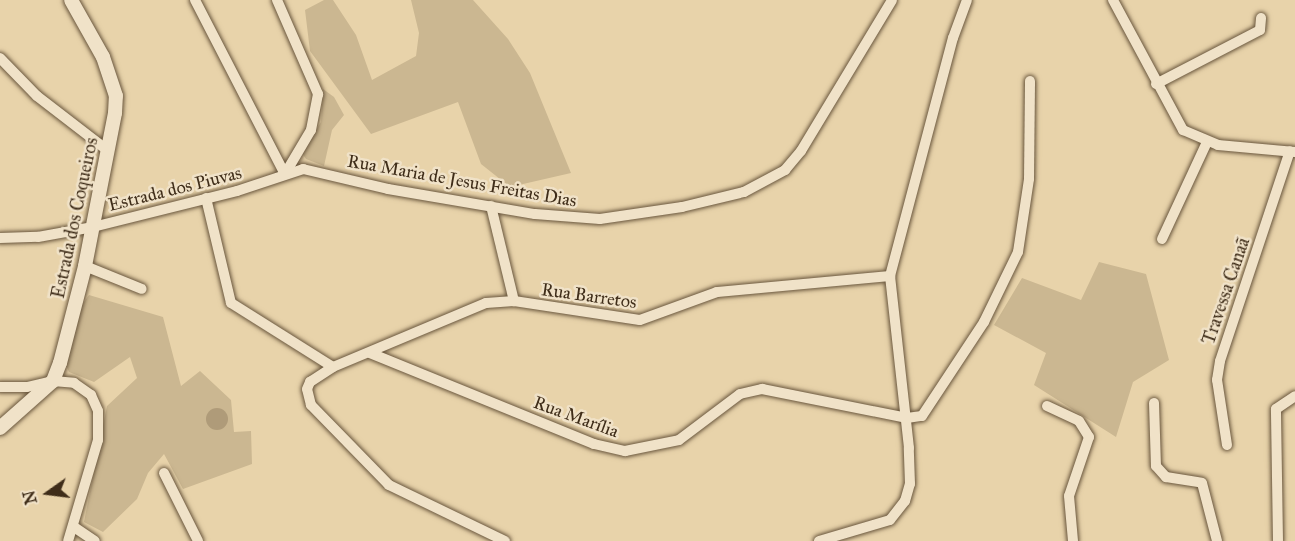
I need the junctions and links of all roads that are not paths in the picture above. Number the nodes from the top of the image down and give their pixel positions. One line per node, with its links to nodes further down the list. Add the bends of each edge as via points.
1 (70, 0): 12 (street, Estrada dos Coqueiros, via 112,80 115,113)
2 (195, 0): 14 (street)
3 (278, 0): 14 (street, via 318,94 312,130)
4 (892, 0): 16 (street, Rua Maria de Jesus Freitas Dias, via 801,151 785,170 766,183 704,202 600,219)
5 (967, 0): 21 (street, via 953,38)
6 (1113, 0): 10 (street)
7 (1261, 18): 10 (street, via 1260,30)
8 (0, 58): 12 (street, via 37,96)
9 (1030, 81): 31 (street, via 1029,179 1018,252 984,322 930,409 922,416)
10 (1156, 84): 11 (street, via 1183,130)
11 (1207, 142): 13 (street); 19 (street)
12 (107, 150): 17 (street, Estrada dos Coqueiros)
13 (1292, 152): 33 (street, Travessa Canaã, via 1220,361 1217,380)
14 (285, 174): 15 (street, Estrada dos Piuvas); 16 (street, Rua Maria de Jesus Freitas Dias, via 311,169 388,189)
15 (206, 198): 17 (street, Estrada dos Piuvas); 25 (street, via 231,303)
16 (491, 206): 23 (street)
17 (93, 227): 18 (street, Estrada dos Piuvas, via 38,237); 20 (street, Estrada dos Coqueiros)
18 (0, 238)
19 (1162, 239)
20 (86, 266): 22 (street); 26 (street, Estrada dos Coqueiros)
21 (890, 276): 23 (street, Rua Barretos, via 717,292 640,320); 31 (street)
22 (142, 289)
23 (514, 301): 24 (street, Rua Barretos, via 486,303)
24 (370, 353): 25 (street, Rua Barretos); 31 (street, Rua Marília, via 617,450 679,440 740,394 762,389)
25 (333, 367): 41 (street, Rua Barretos, via 310,382 308,396 326,425 364,464 389,485)
26 (53, 381): 27 (street, via 27,387); 32 (street); 37 (street, via 83,387 98,411 98,440)
27 (0, 387)
28 (1295, 396): 45 (street, via 1276,409)
29 (1154, 403): 36 (street, via 1153,446)
30 (1047, 406): 43 (street, via 1079,421 1089,436 1069,496)
31 (907, 418): 42 (street, via 910,484 897,514 876,525)
32 (0, 428)
33 (1227, 445)
34 (1148, 458): 36 (street, via 1152,471)
35 (164, 473): 40 (street)
36 (1160, 473): 44 (street, via 1202,483)
37 (74, 527): 38 (street); 39 (street)
38 (68, 541)
39 (95, 541)
40 (198, 541)
41 (506, 541)
42 (819, 541)
43 (1073, 541)
44 (1217, 541)
45 (1278, 541)

